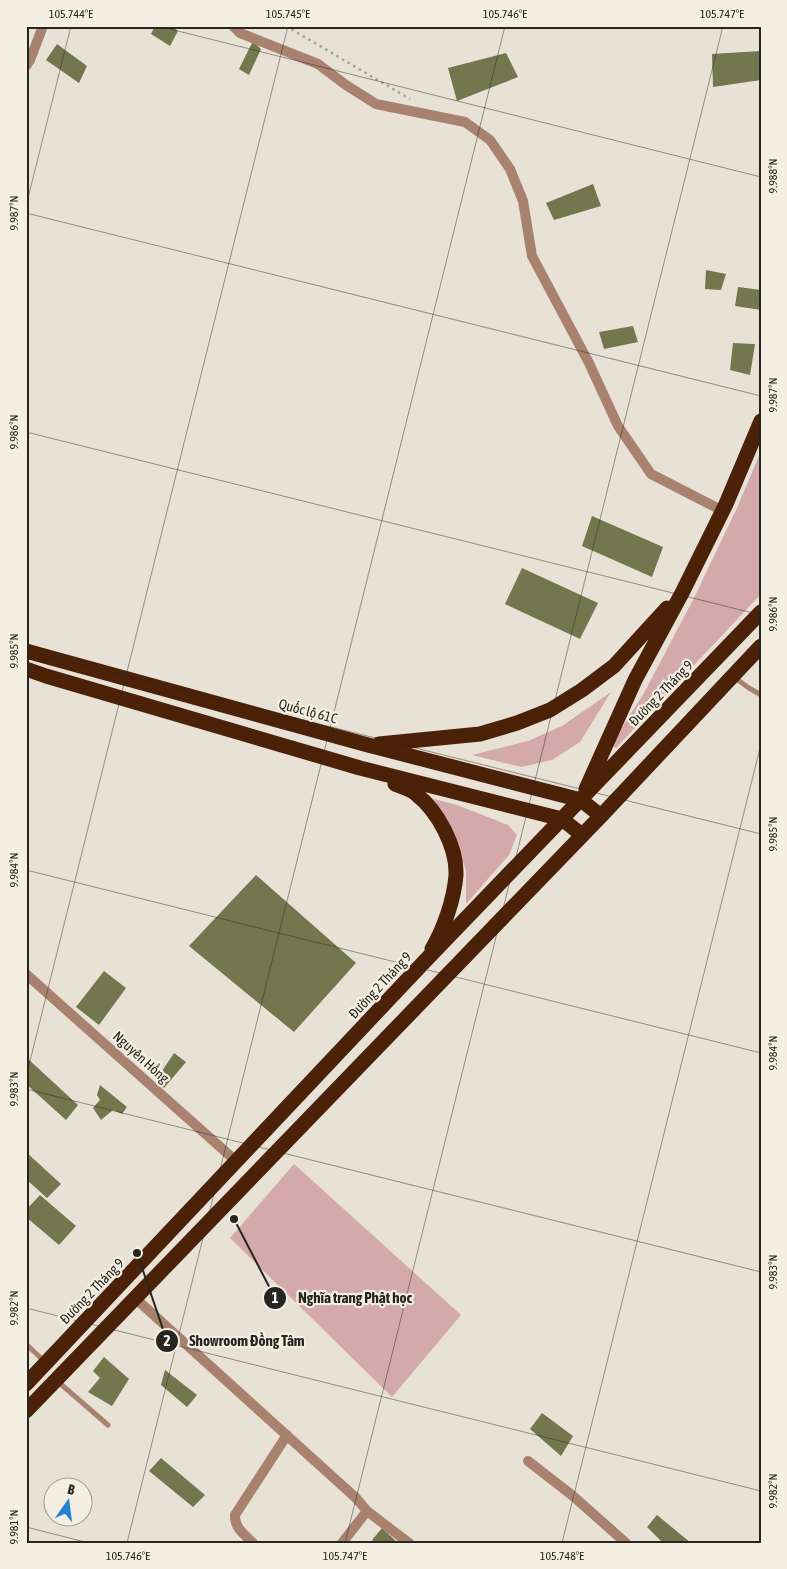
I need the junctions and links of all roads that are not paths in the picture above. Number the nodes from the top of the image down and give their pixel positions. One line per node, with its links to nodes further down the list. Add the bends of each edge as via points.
1 (43, 26): 3 (street)
2 (233, 26): 5 (street, via 240,33 318,64 376,104 464,122 490,140 510,169 523,201 532,256 589,363 618,426 650,474)
3 (26, 66)
4 (761, 421): 5 (highway)
5 (723, 512): 6 (highway)
6 (682, 593): 13 (highway, via 614,666 550,710 480,734); 15 (highway, via 635,680)
7 (761, 612): 15 (highway, Đường 2 Tháng 9)
8 (761, 646): 11 (highway)
9 (26, 651): 13 (highway, Quốc lộ 61C)
10 (26, 668): 14 (highway)
11 (733, 676): 12 (lane); 16 (highway)
12 (761, 695)
13 (368, 745): 15 (highway, Quốc lộ 61C)
14 (360, 768): 17 (highway); 19 (highway, via 415,793 434,812 447,834 454,857 454,888 447,914)
15 (581, 800): 16 (highway); 17 (highway, Đường 2 Tháng 9)
16 (601, 816): 18 (highway)
17 (562, 819): 18 (highway); 19 (highway, Đường 2 Tháng 9)
18 (582, 835): 22 (highway)
19 (424, 962): 21 (highway, Đường 2 Tháng 9)
20 (26, 974): 21 (street, Nguyên Hồng)
21 (237, 1162): 24 (highway, Đường 2 Tháng 9)
22 (135, 1298): 25 (highway); 29 (street)
23 (26, 1344): 24 (lane)
24 (46, 1363): 26 (highway, Đường 2 Tháng 9)
25 (56, 1380): 27 (highway); 28 (lane)
26 (26, 1384)
27 (26, 1411)
28 (108, 1425)
29 (287, 1436): 31 (street); 32 (street, via 235,1515 237,1527)
30 (528, 1461): 35 (street)
31 (367, 1511): 33 (street); 34 (street)
32 (253, 1543)
33 (342, 1543)
34 (409, 1543)
35 (626, 1543)

